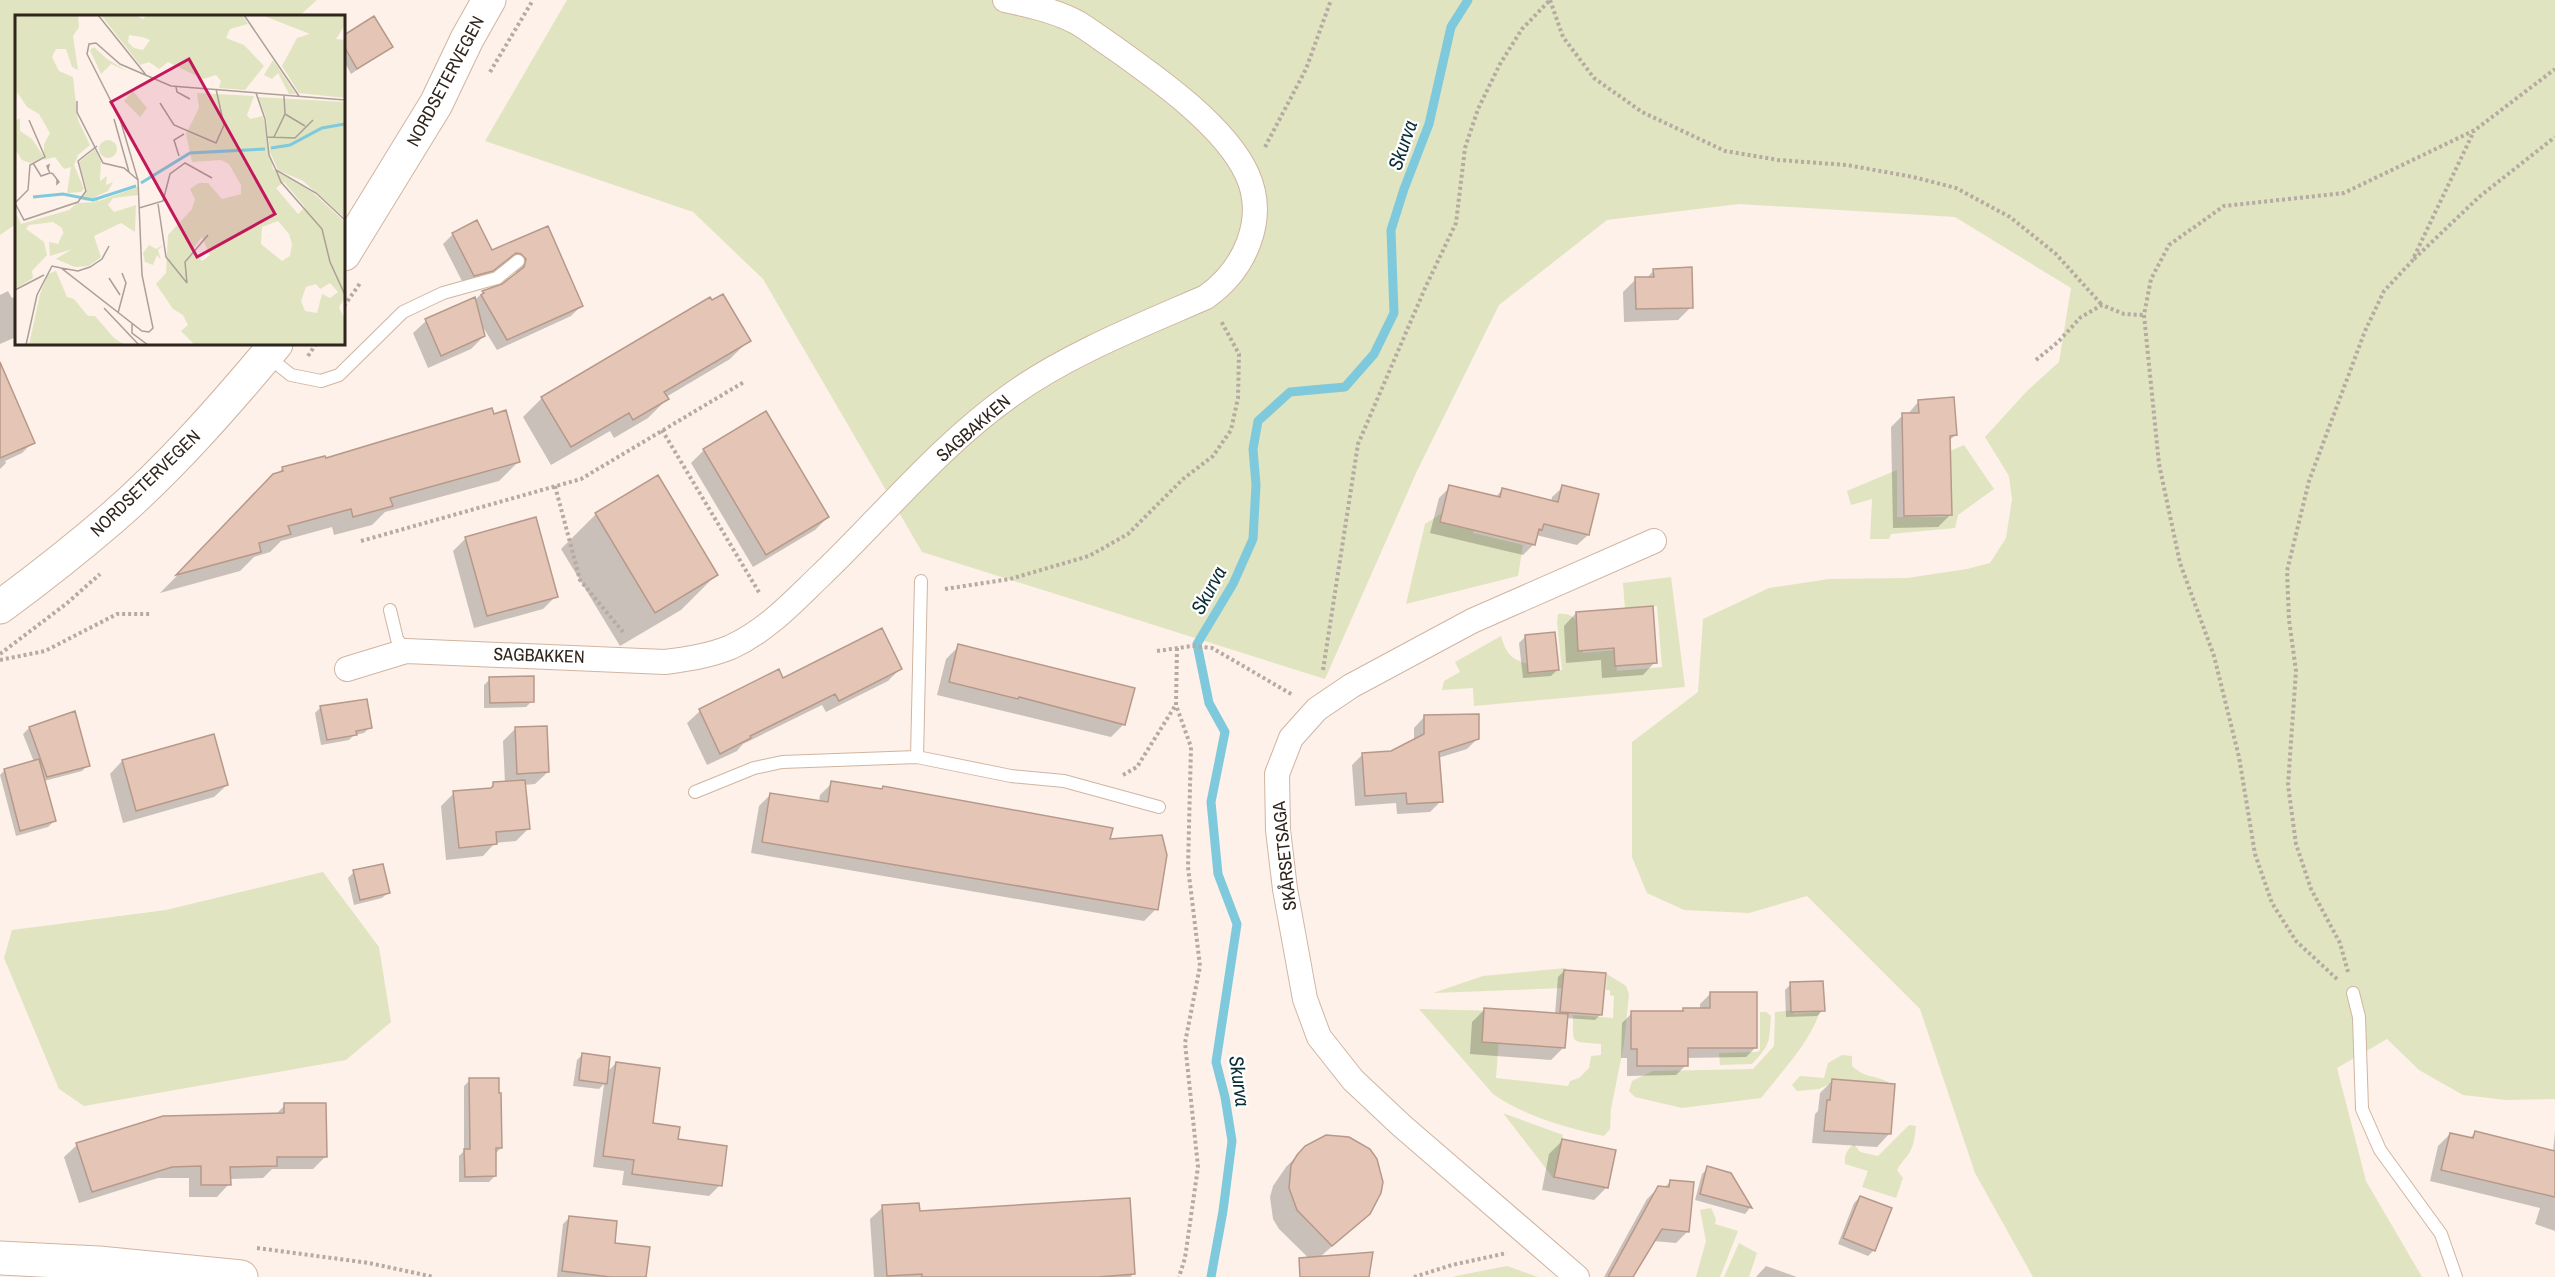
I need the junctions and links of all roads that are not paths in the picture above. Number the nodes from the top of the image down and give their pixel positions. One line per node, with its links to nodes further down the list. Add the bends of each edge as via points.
1 (489, 0): 3 (main road, NORDSETERVEGEN, via 436,104)
2 (1005, 0): 10 (street, SAGBAKKEN, via 1078,24 1146,70 1195,110 1228,146 1247,174 1255,210 1244,258 1222,286 1058,365 1011,395 955,439 775,619 732,646 701,658 664,662)
3 (345, 252)
4 (518, 261): 5 (lane, via 497,278 443,293 403,312 339,375 321,381 291,375)
5 (271, 350): 8 (main road, NORDSETERVEGEN, via 214,417 112,518)
6 (1654, 541): 18 (street, SKÅRSETSAGA, via 1472,621 1381,669 1317,709 1291,738 1277,774 1284,889 1305,999 1319,1037 1353,1080 1402,1126)
7 (921, 581): 12 (lane)
8 (0, 607)
9 (390, 610): 10 (lane, via 397,639)
10 (406, 651): 11 (street, SAGBAKKEN)
11 (347, 669)
12 (917, 757): 13 (lane, via 783,762 754,768); 14 (lane, via 1011,776 1064,781)
13 (695, 792)
14 (1159, 807)
15 (2353, 993): 19 (lane, via 2359,1017 2362,1109 2380,1150 2441,1234)
16 (0, 1258): 17 (main road)
17 (241, 1277)
18 (1577, 1277)
19 (2456, 1277)

